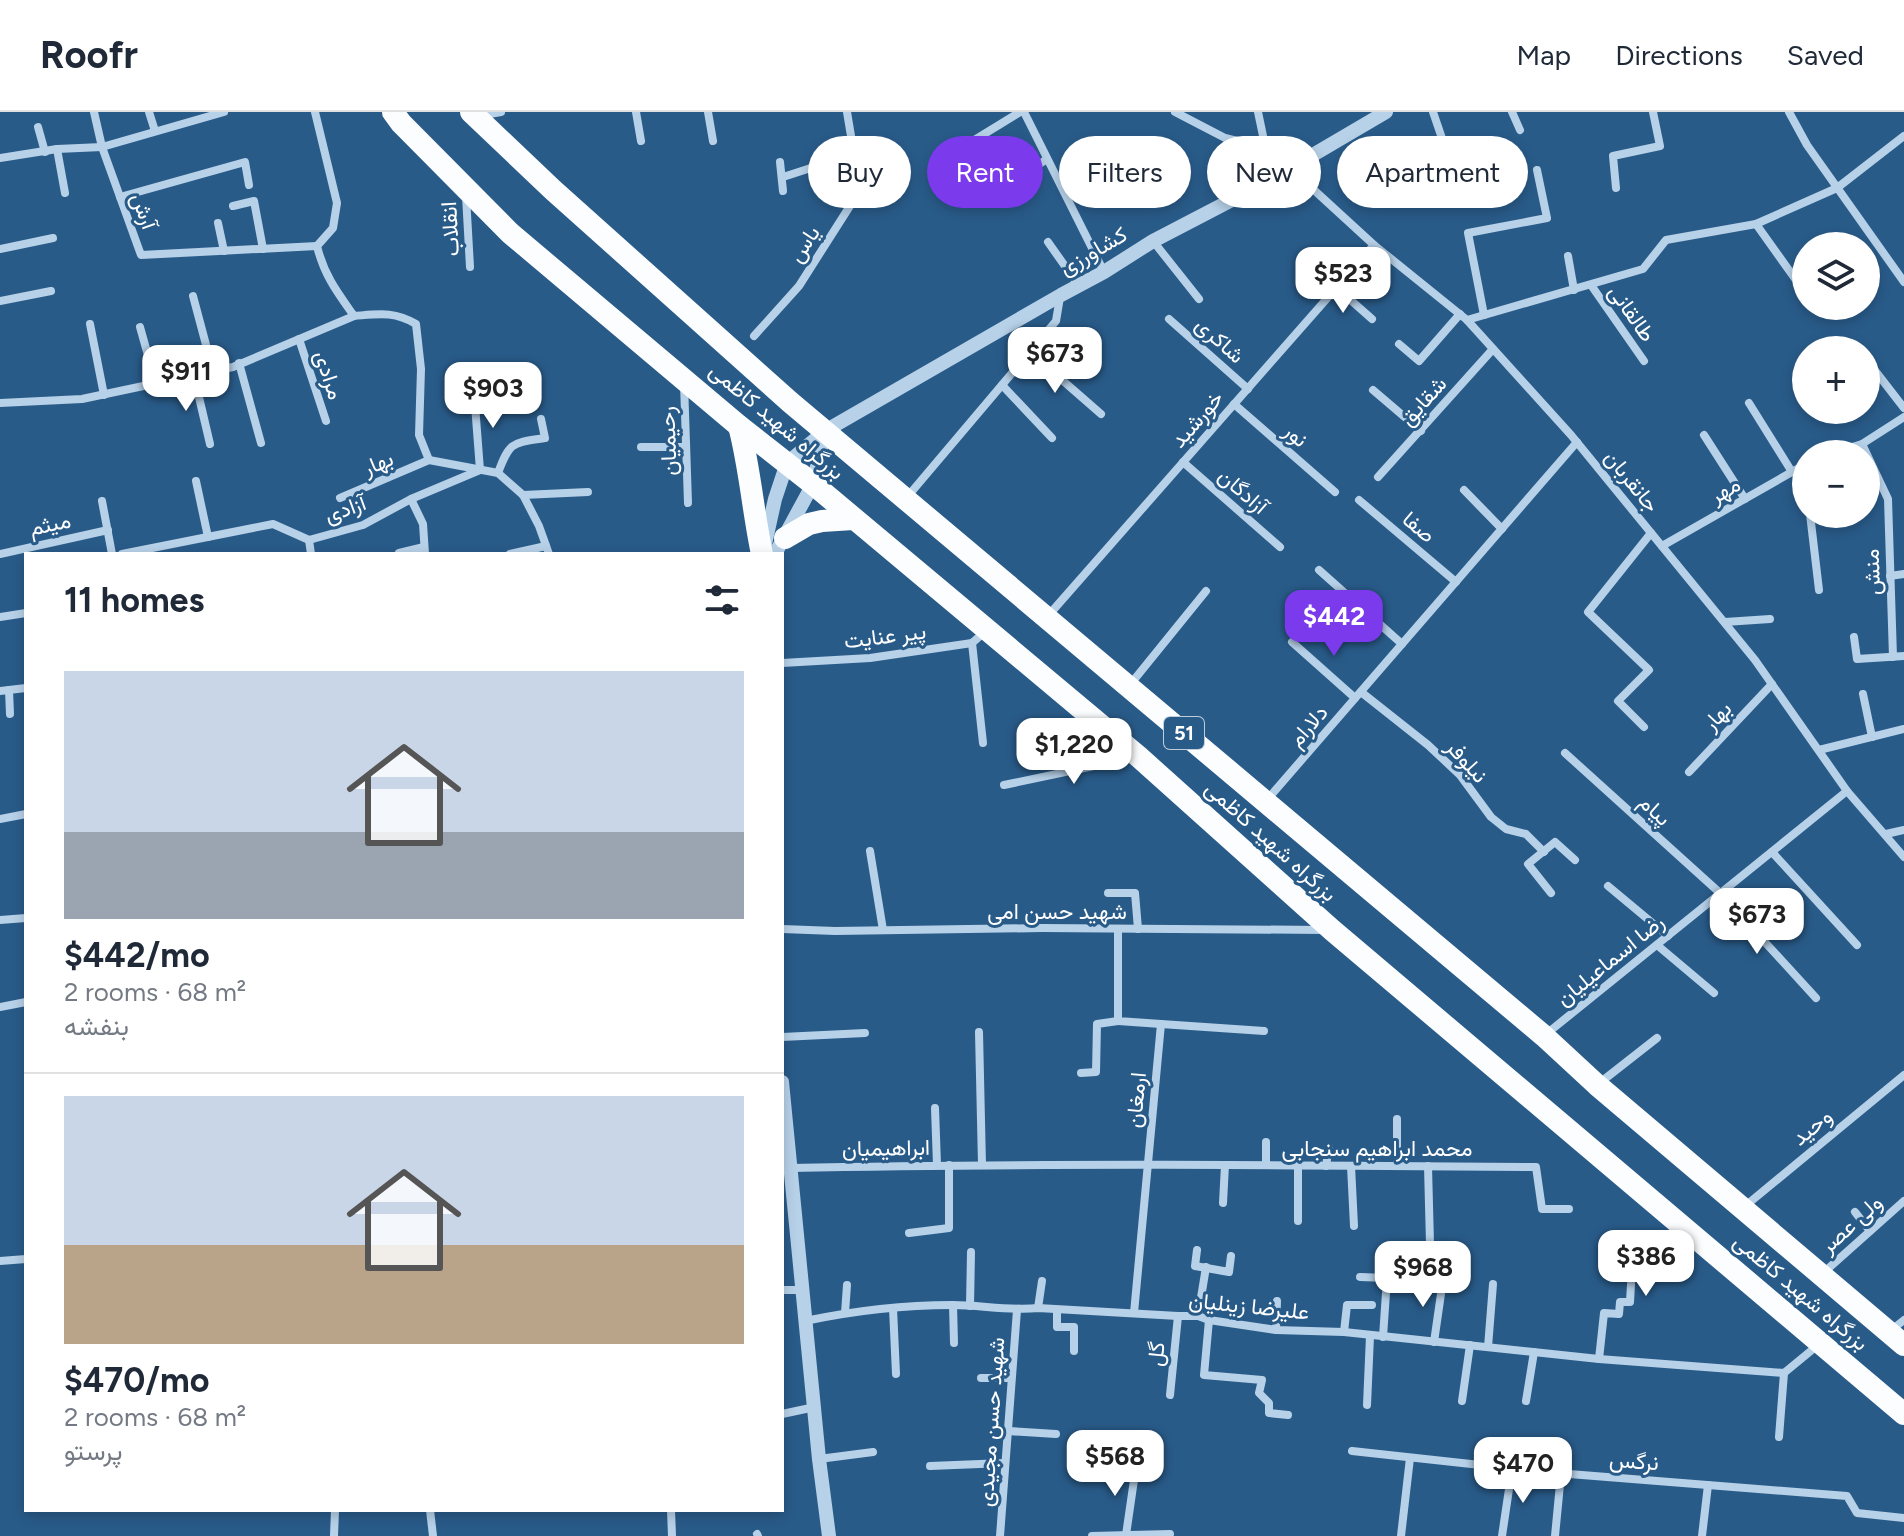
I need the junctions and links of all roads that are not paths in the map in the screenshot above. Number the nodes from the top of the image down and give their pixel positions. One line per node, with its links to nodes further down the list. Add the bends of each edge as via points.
1 (94, 112): 30 (street, آرش)
2 (149, 112): 21 (street)
3 (224, 112): 21 (street)
4 (315, 112): 58 (street, via 337,203 333,228)
5 (393, 112): 44 (highway, بزرگراه شهید کاظمی / 51)
6 (501, 112): 17 (street)
7 (636, 112): 28 (street)
8 (708, 112): 29 (street)
9 (847, 112): 22 (street, یاس)
10 (1022, 112): 23 (street); 35 (street)
11 (1175, 112): 24 (street)
12 (1258, 112): 25 (street)
13 (1386, 112): 32 (street, کشاورزی)
14 (1433, 112): 26 (street)
15 (1512, 112): 20 (street)
16 (1653, 112): 42 (street, via 1660,146 1613,156)
17 (473, 114): 110 (highway, بزرگراه شهید کاظمی / 51)
18 (1793, 114): 43 (street)
19 (38, 127): 33 (street)
20 (1520, 130)
21 (155, 131): 30 (street)
22 (851, 136)
23 (982, 136)
24 (1221, 136)
25 (1263, 136)
26 (1441, 136)
27 (1904, 136): 43 (street)
28 (641, 141)
29 (713, 141)
30 (102, 147): 31 (street); 48 (street, آرش)
31 (57, 149): 33 (street); 46 (street)
32 (1321, 150)
33 (45, 152): 34 (street)
34 (1, 155)
35 (1047, 159): 37 (street); 64 (street)
36 (780, 162): 40 (street)
37 (1043, 162)
38 (808, 169): 40 (street)
39 (1537, 170): 76 (street, via 1547,218 1468,233)
40 (783, 177): 45 (street)
41 (249, 185): 48 (street, via 245,162)
42 (1616, 188)
43 (1837, 188): 53 (street); 66 (street)
44 (466, 189): 63 (street, انقلاب); 93 (highway, بزرگراه شهید کاظمی / 51, via 510,233)
45 (783, 191)
46 (65, 193)
47 (1321, 196): 57 (street, جانقربان)
48 (120, 197): 61 (street, آرش, via 141,255)
49 (233, 206): 60 (street, via 254,201)
50 (849, 208): 83 (street, یاس, via 799,286)
51 (1216, 208): 55 (street, کشاورزی)
52 (218, 223): 61 (street)
53 (1756, 224): 65 (street); 67 (street, via 1666,240 1643,269)
54 (53, 238): 59 (street)
55 (1153, 241): 64 (street, کشاورزی); 74 (street)
56 (1048, 242): 68 (street)
57 (1374, 245): 69 (street, خورشید); 78 (street, جانقربان)
58 (317, 246): 60 (street, آرش); 77 (street, via 321,265)
59 (0, 249)
60 (263, 249): 61 (street, آرش)
61 (224, 251)
62 (1568, 256): 70 (street)
63 (470, 267)
64 (1104, 272): 68 (street, کشاورزی)
65 (1792, 274)
66 (1904, 282)
67 (1591, 285): 70 (street); 88 (street, طالقانی)
68 (1079, 286): 72 (street, کشاورزی)
69 (1337, 288): 80 (street); 96 (street, خورشید)
70 (1574, 290): 76 (street)
71 (51, 291): 75 (street)
72 (1061, 295): 87 (street, via 1056,321); 110 (street, کشاورزی)
73 (193, 296): 90 (street)
74 (1199, 299)
75 (0, 301)
76 (1484, 315): 78 (street)
77 (354, 316): 84 (street); 120 (street, via 401,315 416,324 419,435)
78 (1463, 317): 85 (street, via 1419,361); 86 (street, جانقربان)
79 (1169, 319): 96 (street, شاکری)
80 (1372, 319)
81 (90, 324): 99 (street)
82 (140, 327): 94 (street)
83 (754, 336)
84 (299, 339): 89 (street); 108 (street, مرادی)
85 (1399, 344)
86 (1493, 349): 111 (street, شقایق); 115 (street, جانقربان)
87 (1030, 352): 95 (street); 105 (street)
88 (1644, 361)
89 (239, 363): 90 (street); 116 (street)
90 (213, 371): 91 (street)
91 (194, 376): 94 (street); 117 (street)
92 (1880, 377): 104 (street)
93 (684, 378): 109 (highway, بزرگراه شهید کاظمی / 51); 119 (street, رحیمیان)
94 (156, 384): 99 (street)
95 (1002, 385): 113 (street); 137 (street)
96 (1248, 389): 103 (street, خورشید)
97 (1373, 390): 111 (street)
98 (474, 392): 123 (street)
99 (104, 395): 101 (street)
100 (0, 397): 101 (street)
101 (0, 403)
102 (1749, 403): 124 (street)
103 (1234, 404): 121 (street, خورشید); 132 (street, نور)
104 (1904, 408)
105 (1101, 414)
106 (1904, 417): 114 (street)
107 (541, 419): 125 (street, via 545,438 517,442 506,451)
108 (326, 421)
109 (739, 426): 122 (highway, بزرگراه شهید کاظمی / 51); 156 (highway)
110 (825, 431): 122 (street, کشاورزی); 129 (street); 137 (highway, بزرگراه شهید کاظمی / 51)
111 (1421, 431): 126 (street, شقایق)
112 (1704, 435): 136 (street)
113 (1052, 438)
114 (1868, 440)
115 (1577, 442): 143 (street, دلارام); 145 (street, جانقربان)
116 (261, 443)
117 (210, 444)
118 (641, 447): 119 (street)
119 (685, 447): 140 (street, رحیمیان)
120 (429, 460): 123 (street); 134 (street, بهار)
121 (1183, 462): 150 (street, آزادگان); 167 (street, خورشید)
122 (787, 463): 129 (highway, بزرگراه شهید کاظمی / 51); 157 (street)
123 (480, 470): 125 (street); 135 (street, آزادی)
124 (1792, 472): 136 (street, مهر)
125 (498, 473): 133 (street)
126 (1378, 477)
127 (196, 481): 146 (street)
128 (1880, 482): 161 (street, منش, via 1888,499)
129 (813, 484): 141 (highway, بزرگراه شهید کاظمی / 51); 148 (street)
130 (1464, 490): 143 (street)
131 (588, 492): 133 (street)
132 (1335, 492)
133 (523, 495): 152 (street)
134 (340, 498)
135 (411, 499): 147 (street, آزادی, via 363,525); 151 (street, via 423,524)
136 (1745, 499): 149 (street, مهر)
137 (905, 500): 167 (highway, بزرگراه شهید کاظمی / 51)
138 (1359, 500): 162 (street, صفا)
139 (102, 501): 144 (street)
140 (688, 503)
141 (853, 519): 148 (highway, via 809,524); 170 (highway, بزرگراه شهید کاظمی / 51)
142 (1812, 528): 163 (street)
143 (1502, 529): 162 (street, دلارام)
144 (108, 530): 153 (street); 158 (street, میثم)
145 (1651, 533): 149 (street, جانقربان); 183 (street, via 1588,612 1649,670 1618,701)
146 (208, 537): 147 (street, آزادی, via 273,524); 154 (street, آزادی)
147 (309, 540): 155 (street)
148 (780, 546)
149 (1662, 546): 169 (street, جانقربان)
150 (1280, 547)
151 (424, 550)
152 (548, 550)
153 (112, 552)
154 (132, 552)
155 (311, 552)
156 (762, 552)
157 (762, 552)
158 (0, 554)
159 (1319, 570): 173 (street)
160 (1904, 574): 161 (street)
161 (1890, 576): 175 (street, منش)
162 (1456, 582): 173 (street, دلارام)
163 (1819, 590)
164 (1206, 591): 178 (street)
165 (24, 613): 166 (street)
166 (0, 617)
167 (1046, 617): 178 (highway, بزرگراه شهید کاظمی / 51)
168 (1770, 619): 169 (street)
169 (1725, 622): 177 (street, جانقربان)
170 (980, 636): 176 (street, پیر عنایت, via 870,658); 186 (street); 189 (highway, بزرگراه شهید کاظمی / 51)
171 (1854, 637): 175 (street, via 1857,659)
172 (1292, 642): 181 (street, نیلوفر)
173 (1402, 644): 181 (street, دلارام)
174 (1904, 656): 175 (street)
175 (1893, 657)
176 (784, 663)
177 (1772, 684): 187 (street, جانقربان); 190 (street, بهار)
178 (1129, 687): 193 (highway, بزرگراه شهید کاظمی / 51)
179 (5, 691): 182 (street)
180 (1863, 694): 185 (street)
181 (1358, 695): 193 (street, دلارام); 199 (street, نیلوفر, via 1428,745 1460,775 1491,817 1506,829 1526,834)
182 (10, 714)
183 (1644, 727)
184 (1904, 729): 185 (street)
185 (1872, 737): 187 (street)
186 (983, 743)
187 (1819, 750): 192 (street, جانقربان)
188 (1565, 753): 206 (street, پیام)
189 (1139, 757): 191 (street); 213 (highway, بزرگراه شهید کاظمی / 51)
190 (1689, 772)
191 (1004, 785)
192 (1847, 791): 197 (street, جانقربان); 200 (street, رضا اسماعیلیان)
193 (1266, 802): 226 (highway, بزرگراه شهید کاظمی / 51)
194 (24, 814): 195 (street)
195 (0, 819)
196 (1904, 830): 197 (street)
197 (1886, 834): 201 (street, جانقربان)
198 (870, 851): 212 (street)
199 (1544, 852): 202 (street, via 1555,842); 205 (street, via 1528,864)
200 (1772, 852): 206 (street, رضا اسماعیلیان); 216 (street)
201 (1904, 857)
202 (1575, 860)
203 (1608, 886): 214 (street)
204 (1108, 893): 211 (street, via 1135,893)
205 (1551, 893)
206 (1720, 893): 214 (street, رضا اسماعیلیان); 218 (street, پیام)
207 (24, 918): 208 (street)
208 (0, 920)
209 (784, 929): 212 (street, شهید حسن امی)
210 (1118, 929): 211 (street, شهید حسن امی); 212 (street, شهید حسن امی); 221 (street)
211 (1138, 929): 213 (street, شهید حسن امی)
212 (883, 930)
213 (1332, 930): 294 (highway, بزرگراه شهید کاظمی / 51)
214 (1668, 936): 215 (street, رضا اسماعیلیان)
215 (1657, 945): 217 (street); 226 (street, رضا اسماعیلیان)
216 (1857, 945)
217 (1714, 993)
218 (1816, 998)
219 (24, 1002): 220 (street)
220 (0, 1007)
221 (1118, 1021): 222 (street); 229 (street, via 1097,1024 1096,1072)
222 (1161, 1024): 223 (street); 240 (street, ارمغان)
223 (1264, 1031)
224 (979, 1032): 239 (street)
225 (865, 1033): 227 (street)
226 (1544, 1036): 231 (highway, بزرگراه شهید کاظمی / 51)
227 (784, 1037)
228 (1657, 1038): 231 (street)
229 (1081, 1073)
230 (1904, 1075): 251 (street, وحید)
231 (1597, 1085): 251 (highway, بزرگراه شهید کاظمی / 51)
232 (784, 1104): 248 (street)
233 (935, 1108): 237 (street)
234 (1397, 1119): 246 (street)
235 (1266, 1142): 242 (street)
236 (1329, 1147): 244 (street)
237 (937, 1165): 238 (street, ابراهیمیان); 248 (street, ابراهیمیان)
238 (949, 1165): 239 (street, ابراهیمیان); 257 (street, via 949,1228)
239 (982, 1165): 240 (street, ابراهیمیان)
240 (1149, 1165): 241 (street, محمد ابراهیم سنجابی); 283 (street, ارمغان)
241 (1225, 1165): 242 (street, محمد ابراهیم سنجابی); 250 (street)
242 (1266, 1165): 243 (street, محمد ابراهیم سنجابی)
243 (1298, 1166): 244 (street, محمد ابراهیم سنجابی); 254 (street)
244 (1326, 1166): 245 (street, محمد ابراهیم سنجابی)
245 (1351, 1166): 246 (street, محمد ابراهیم سنجابی); 255 (street)
246 (1397, 1166): 247 (street, محمد ابراهیم سنجابی)
247 (1428, 1166): 252 (street, محمد ابراهیم سنجابی, via 1536,1167 1542,1209); 258 (street)
248 (790, 1168): 273 (street)
249 (1904, 1201): 256 (street, ولی عصر)
250 (1223, 1203)
251 (1743, 1207): 266 (highway, بزرگراه شهید کاظمی / 51)
252 (1569, 1209)
253 (1855, 1212): 256 (street)
254 (1298, 1221)
255 (1354, 1226)
256 (1870, 1231): 266 (street, ولی عصر)
257 (909, 1233)
258 (1430, 1244)
259 (1197, 1250): 265 (street, via 1195,1266)
260 (971, 1252): 277 (street)
261 (1231, 1256): 265 (street, via 1229,1272)
262 (24, 1259): 264 (street)
263 (1607, 1260): 300 (street, via 1632,1267 1630,1302 1620,1302 1619,1314 1604,1313)
264 (0, 1261)
265 (1206, 1267): 285 (street)
266 (1821, 1274): 290 (highway, بزرگراه شهید کاظمی / 51)
267 (1360, 1277): 292 (street, via 1387,1278)
268 (1443, 1280): 293 (street)
269 (1042, 1281): 279 (street)
270 (1493, 1284): 297 (street)
271 (847, 1285): 282 (street)
272 (784, 1290): 273 (street)
273 (802, 1290): 287 (street)
274 (1277, 1301): 288 (street)
275 (953, 1305): 277 (street, علیرضا زینلیان); 278 (street, علیرضا زینلیان); 295 (street)
276 (1372, 1305): 289 (street, via 1347,1305)
277 (970, 1306): 280 (street, علیرضا زینلیان)
278 (893, 1308): 282 (street, علیرضا زینلیان); 302 (street)
279 (1038, 1308): 280 (street, علیرضا زینلیان); 281 (street, علیرضا زینلیان)
280 (1017, 1310): 304 (street, شهید حسن مجیدی)
281 (1057, 1310): 283 (street, علیرضا زینلیان); 298 (street, via 1057,1327 1074,1327)
282 (845, 1313): 287 (street, علیرضا زینلیان)
283 (1134, 1313): 284 (street, علیرضا زینلیان)
284 (1178, 1316): 285 (street, علیرضا زینلیان); 305 (street, گل)
285 (1198, 1316): 286 (street, علیرضا زینلیان)
286 (1209, 1320): 288 (street, علیرضا زینلیان); 312 (street, via 1204,1375 1262,1380 1259,1393 1269,1403 1269,1413)
287 (805, 1321): 309 (street)
288 (1276, 1330): 289 (street, علیرضا زینلیان)
289 (1344, 1332): 291 (street, علیرضا زینلیان)
290 (1899, 1333)
291 (1370, 1336): 292 (street, علیرضا زینلیان); 308 (street)
292 (1383, 1337): 293 (street, علیرضا زینلیان)
293 (1434, 1342): 296 (street, علیرضا زینلیان)
294 (1821, 1342): 301 (street); 311 (highway, بزرگراه شهید کاظمی / 51)
295 (954, 1343)
296 (1470, 1345): 297 (street, علیرضا زینلیان); 306 (street)
297 (1488, 1347): 299 (street, علیرضا زینلیان)
298 (1074, 1351)
299 (1534, 1352): 300 (street, علیرضا زینلیان); 307 (street)
300 (1599, 1359): 301 (street, علیرضا زینلیان)
301 (1784, 1373): 315 (street)
302 (896, 1374)
303 (981, 1378): 304 (street)
304 (1011, 1378): 313 (street, شهید حسن مجیدی)
305 (1170, 1395)
306 (1462, 1401)
307 (1526, 1401)
308 (1367, 1405)
309 (815, 1407): 310 (street); 319 (street)
310 (784, 1414)
311 (1904, 1414)
312 (1288, 1415)
313 (1008, 1431): 314 (street); 320 (street, شهید حسن مجیدی)
314 (1056, 1434)
315 (1779, 1437)
316 (1352, 1451): 318 (street, نرگس)
317 (873, 1452): 319 (street)
318 (1410, 1458): 323 (street, نرگس); 338 (street)
319 (819, 1459): 335 (street)
320 (1005, 1463): 321 (street); 336 (street, شهید حسن مجیدی)
321 (930, 1466)
322 (1136, 1466): 331 (street)
323 (1512, 1469): 324 (street, نرگس); 339 (street)
324 (1561, 1474): 325 (street, نرگس); 340 (street)
325 (1708, 1485): 329 (street, نرگس, via 1847,1496 1857,1513); 341 (street)
326 (335, 1512): 332 (street)
327 (430, 1512): 333 (street)
328 (671, 1512): 334 (street)
329 (1904, 1518)
330 (1170, 1534): 331 (street)
331 (1126, 1535): 337 (street)
332 (334, 1536)
333 (433, 1536)
334 (672, 1536)
335 (829, 1536)
336 (1000, 1536)
337 (1092, 1536)
338 (1401, 1536)
339 (1502, 1536)
340 (1555, 1536)
341 (1702, 1536)

